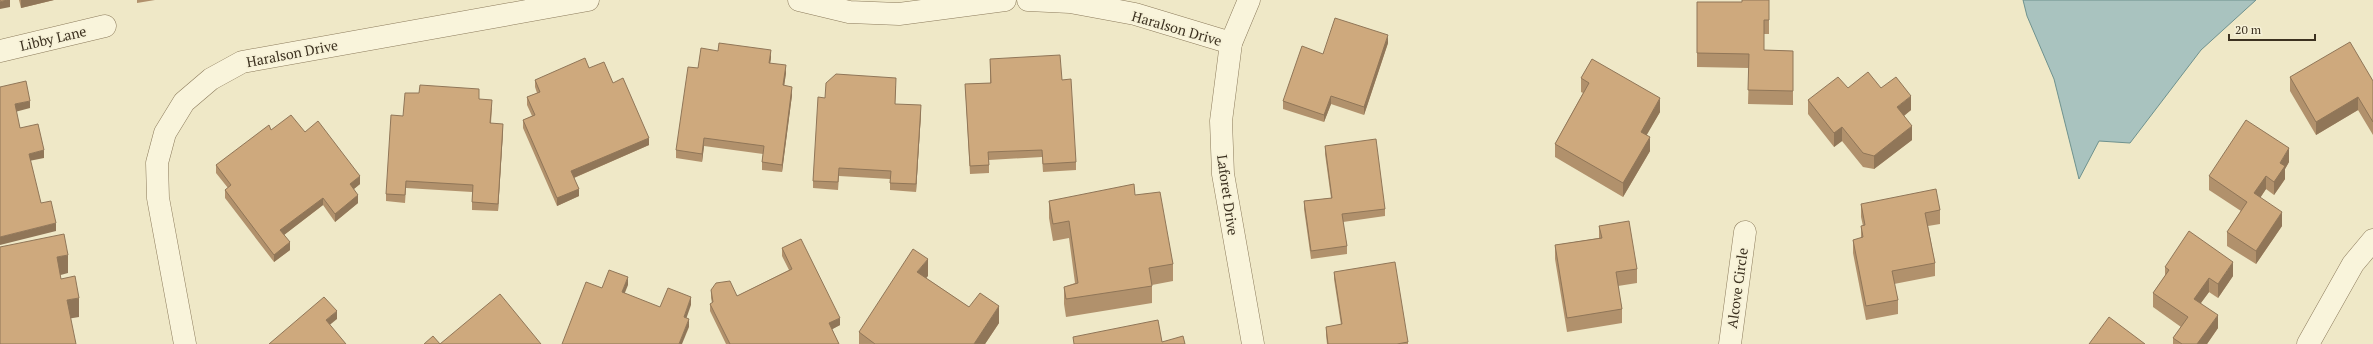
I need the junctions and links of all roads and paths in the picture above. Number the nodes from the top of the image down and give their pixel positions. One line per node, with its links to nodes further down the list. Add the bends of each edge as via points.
1 (588, 0): 11 (street, Haralson Drive, via 242,62 211,79 184,102 165,133 157,163 158,198)
2 (799, 0): 3 (street, via 849,12 899,14)
3 (1005, 0)
4 (1028, 0): 7 (street, Haralson Drive, via 1070,2 1135,14)
5 (1249, 0): 7 (street, Laforet Drive)
6 (105, 26): 8 (street, Libby Lane)
7 (1231, 43): 12 (street, Laforet Drive, via 1221,121 1223,174)
8 (0, 51)
9 (1745, 232): 13 (street, Alcove Circle)
10 (2373, 240): 14 (street, via 2353,264)
11 (185, 344)
12 (1253, 344)
13 (1730, 344)
14 (2308, 344)

